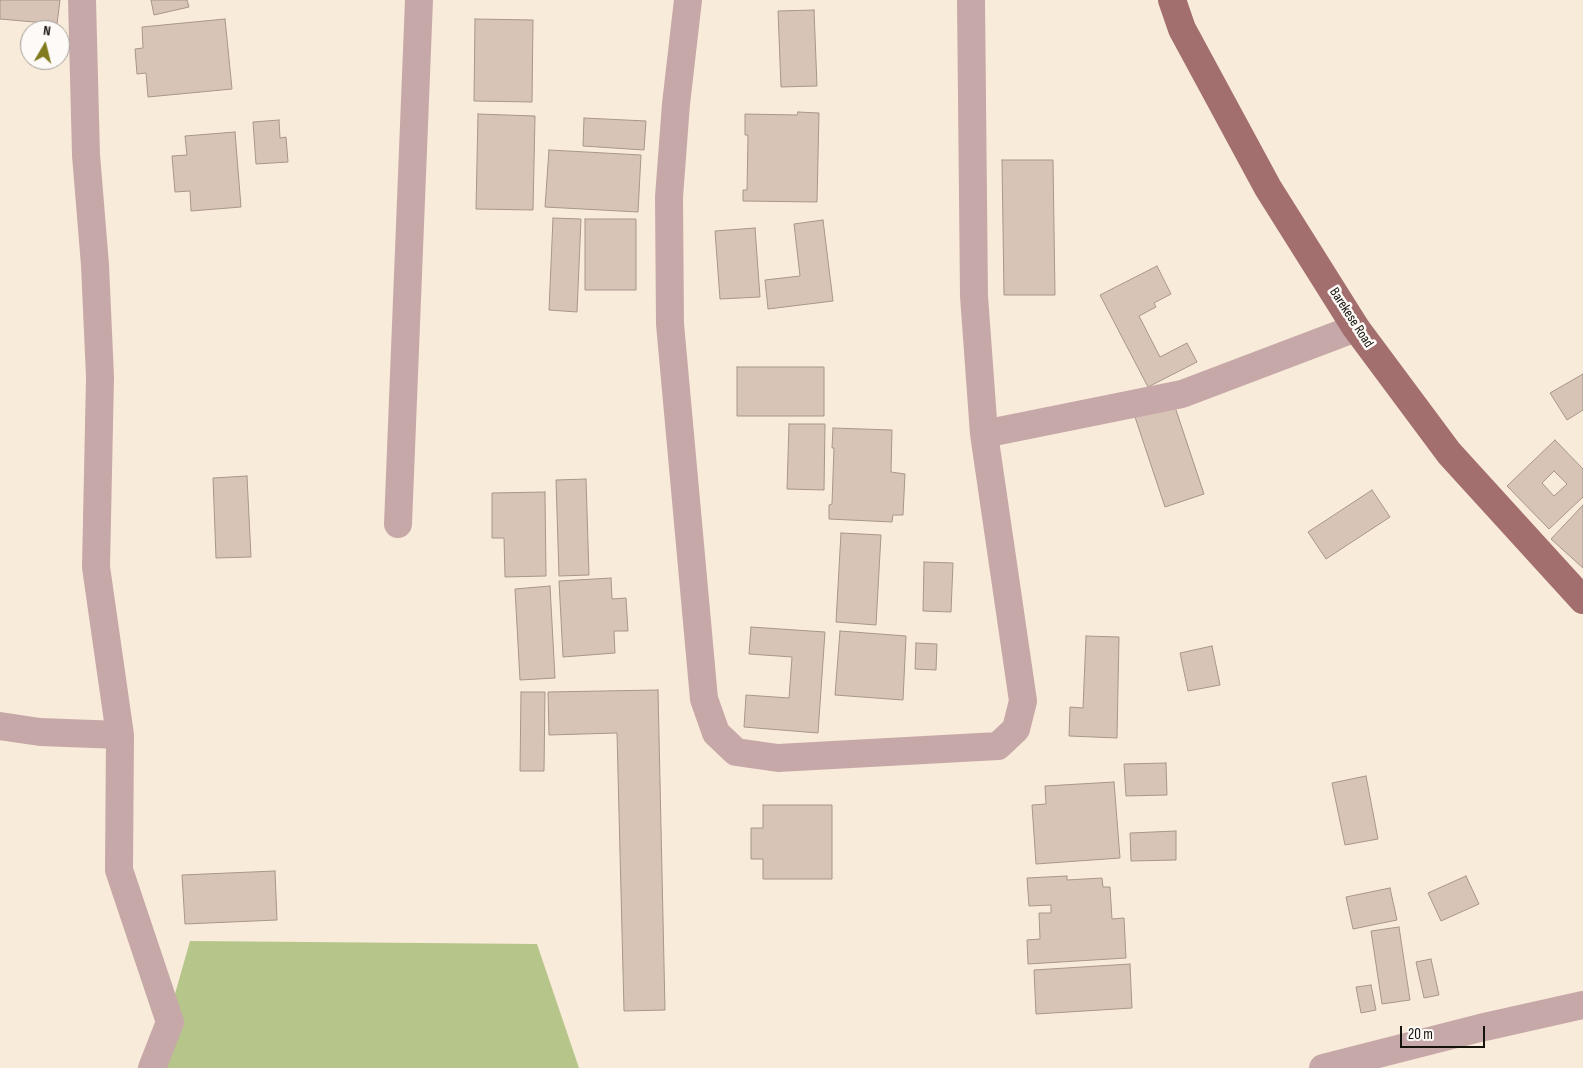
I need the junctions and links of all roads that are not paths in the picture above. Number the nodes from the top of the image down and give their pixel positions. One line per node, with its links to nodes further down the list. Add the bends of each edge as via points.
1 (82, 0): 11 (street, via 86,155 96,265 100,376 96,567)
2 (418, 0): 8 (street)
3 (688, 0): 7 (street, via 668,197 670,324 704,699 716,733 736,752 778,758 998,746 1016,729 1023,701)
4 (971, 0): 7 (street, via 974,296)
5 (1172, 0): 6 (main road, Barekese Road, via 1182,29 1268,188)
6 (1356, 328): 7 (street, via 1182,394); 9 (main road, Barekese Road, via 1448,453)
7 (984, 434)
8 (398, 524)
9 (1583, 600)
10 (0, 726): 11 (street, via 40,732)
11 (120, 735): 13 (street, via 119,870 170,1022)
12 (1583, 1005): 14 (street)
13 (152, 1068)
14 (1323, 1068)

